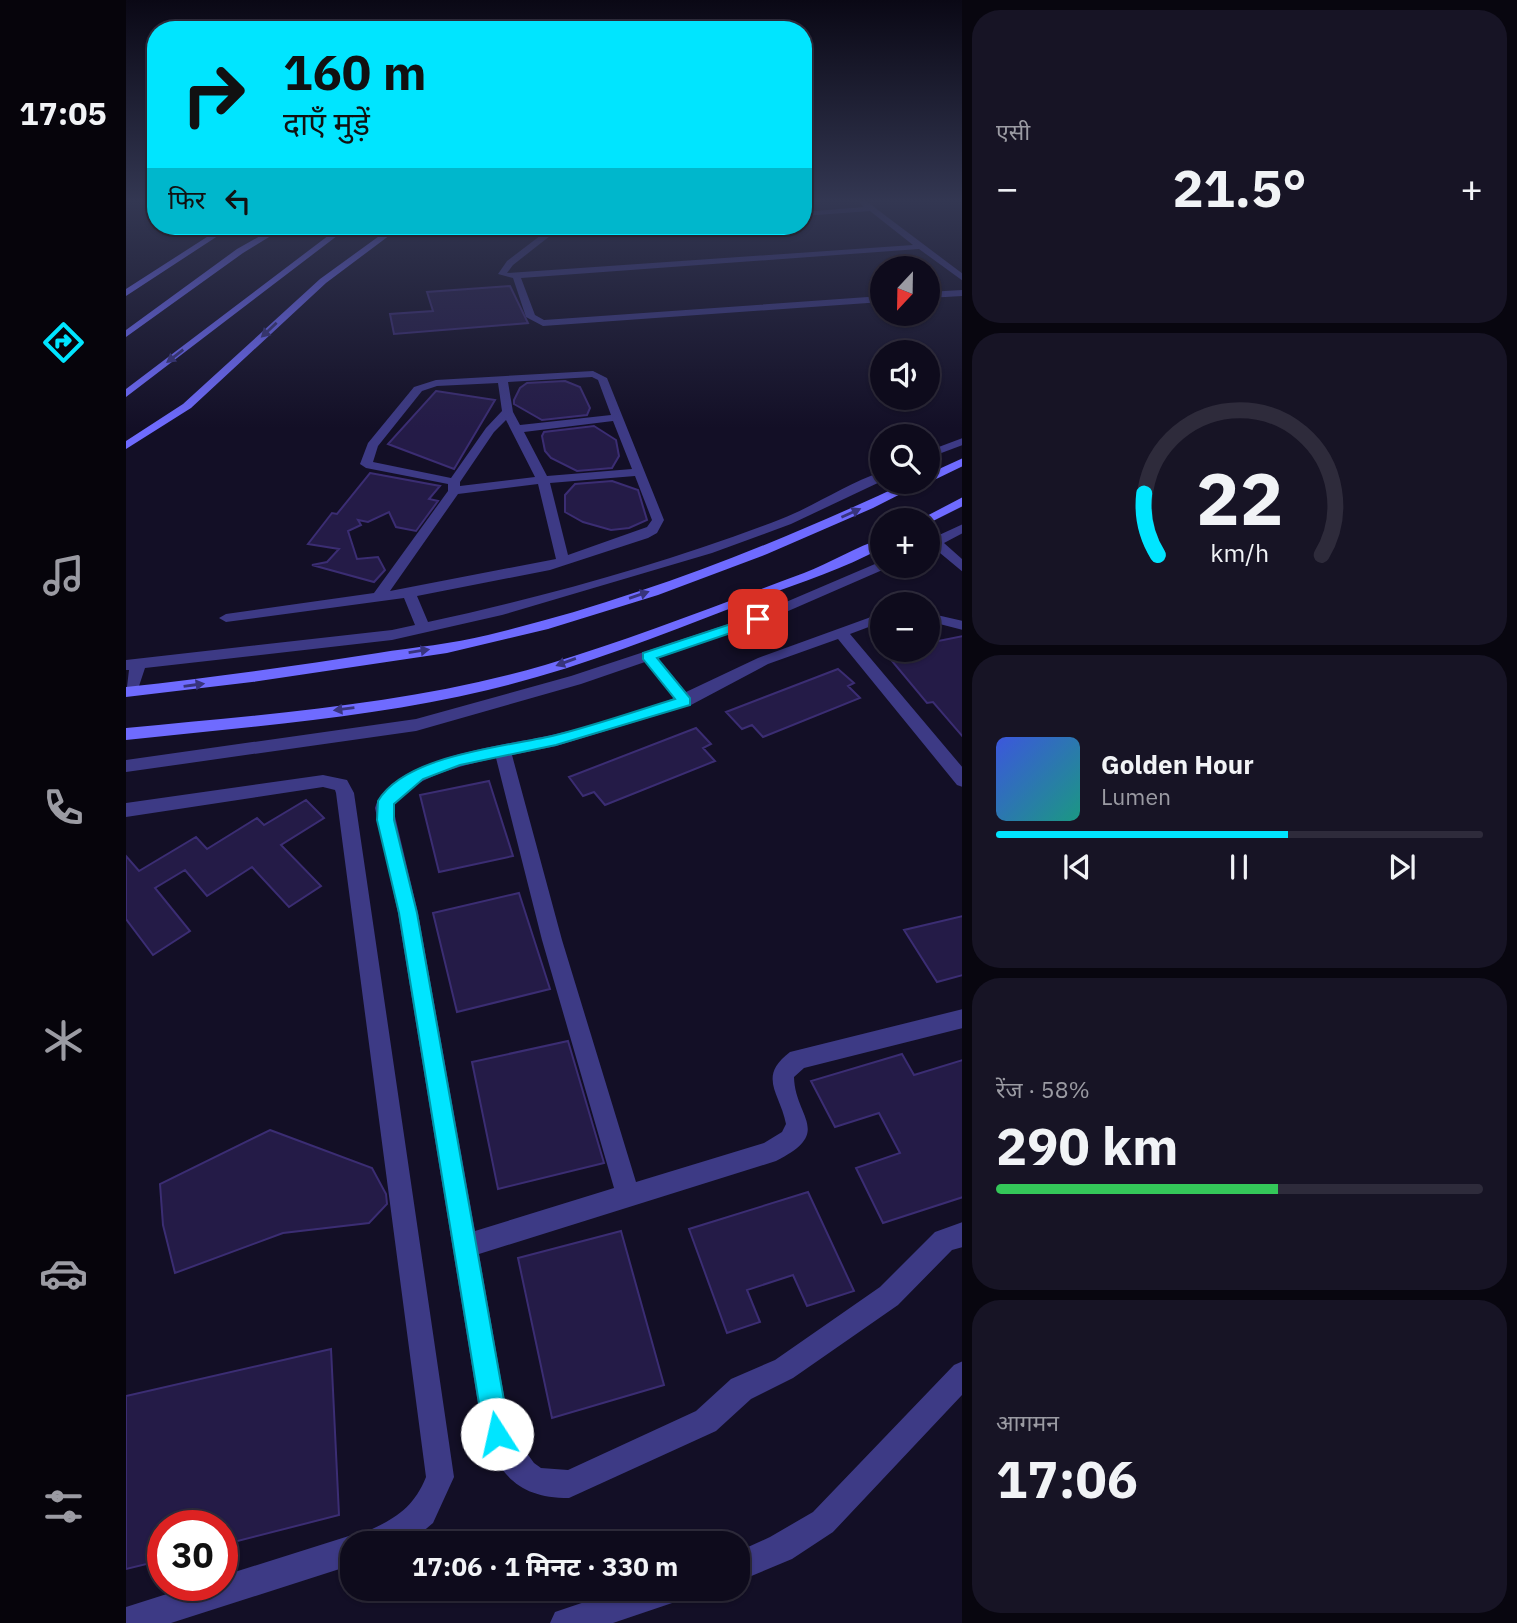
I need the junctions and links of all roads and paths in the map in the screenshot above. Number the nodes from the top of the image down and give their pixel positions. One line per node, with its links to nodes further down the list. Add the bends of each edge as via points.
1 (150, 277): 6 (main road)
2 (205, 277): 10 (main road)
3 (276, 277): 12 (main road, one-way to 12)
4 (329, 277): 17 (main road, one-way to 17, via 187,406)
5 (517, 277): 9 (street, via 531,317 543,323)
6 (126, 292)
7 (962, 293): 8 (street)
8 (940, 294)
9 (870, 300)
10 (126, 334)
11 (502, 378): 13 (street); 14 (street, via 599,376); 24 (street, via 422,386 369,450 366,461 370,466)
12 (126, 394)
13 (508, 412): 15 (street); 24 (street, via 490,430)
14 (618, 417): 15 (street); 20 (street)
15 (517, 429): 22 (street)
16 (962, 441): 18 (street)
17 (126, 446)
18 (940, 450)
19 (962, 461): 21 (main road)
20 (637, 472): 22 (street); 32 (street, via 657,520 652,530)
21 (940, 472)
22 (543, 481): 24 (street); 32 (street)
23 (870, 482): 41 (street, via 787,521 707,550)
24 (454, 487): 36 (street)
25 (891, 494): 45 (main road, one-way to 25, via 486,640 726,564)
26 (962, 501): 27 (main road)
27 (940, 512)
28 (962, 528): 29 (street)
29 (940, 537)
30 (870, 548): 47 (main road, one-way to 47, via 705,613 559,665 490,684 350,709)
31 (940, 549): 33 (street)
32 (563, 562): 35 (street)
33 (962, 568)
34 (870, 570): 43 (street, via 758,619)
35 (409, 593): 36 (street); 41 (street)
36 (379, 597): 37 (street)
37 (226, 618)
38 (940, 620): 40 (street)
39 (870, 621): 42 (street)
40 (962, 626)
41 (424, 629): 44 (street)
42 (840, 632): 46 (street, via 763,661); 50 (street)
43 (648, 656): 46 (street); 49 (street, via 416,725)
44 (132, 665): 45 (street)
45 (129, 692)
46 (685, 701): 48 (street, via 556,740)
47 (126, 734)
48 (502, 750): 53 (street, via 552,940); 55 (street, via 418,775 386,801 384,808 408,913)
49 (126, 766)
50 (962, 781)
51 (126, 810): 57 (street, via 323,781 341,785 345,793 440,1477 431,1502 418,1521)
52 (962, 1018): 53 (street, via 798,1059 783,1073 797,1122 795,1134 785,1144)
53 (628, 1195): 55 (street)
54 (962, 1234): 55 (street, via 944,1241 889,1296 783,1369 741,1390 706,1421 569,1484 545,1485 518,1470 497,1434)
55 (465, 1246)
56 (962, 1374): 59 (street, via 823,1522)
57 (404, 1531)
58 (340, 1554): 61 (street)
59 (750, 1561)
60 (633, 1601): 62 (street)
61 (126, 1622)
62 (566, 1623)

